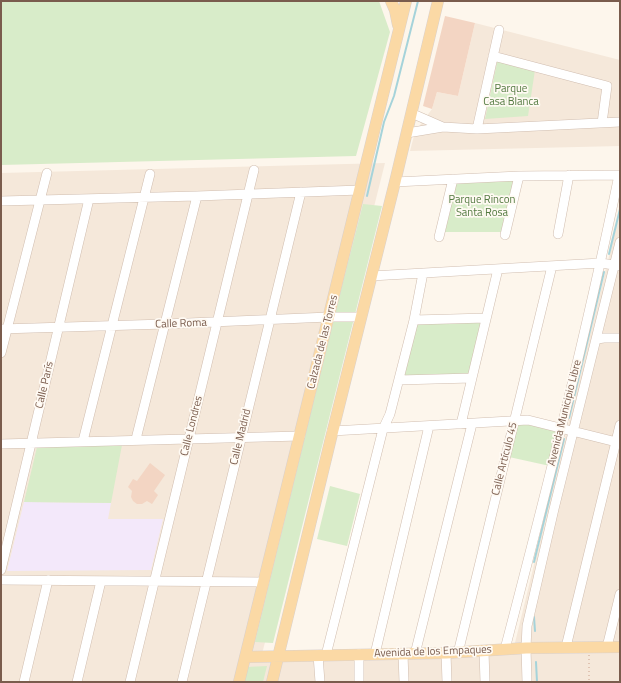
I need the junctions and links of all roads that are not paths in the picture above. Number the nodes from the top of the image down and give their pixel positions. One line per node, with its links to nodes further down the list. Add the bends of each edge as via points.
1 (391, 1): 4 (main road)
2 (406, 1): 4 (main road, Calzada de las Torres)
3 (438, 1): 7 (main road)
4 (399, 29): 20 (main road, Calzada de las Torres)
5 (499, 30): 6 (street)
6 (493, 56): 9 (street, via 607,86); 11 (street)
7 (411, 113): 10 (street); 12 (main road)
8 (620, 122): 9 (street)
9 (602, 123): 11 (street)
10 (443, 127): 11 (street); 12 (street)
11 (477, 129)
12 (407, 132): 19 (main road)
13 (254, 170): 22 (street, Calle Londres)
14 (47, 173): 26 (street)
15 (150, 174): 24 (street)
16 (569, 175): 17 (street); 28 (street); 32 (street, Avenida Municipio Libre, via 619,175)
17 (519, 176): 18 (street); 29 (street)
18 (453, 179): 19 (street); 30 (street)
19 (395, 182): 37 (main road)
20 (360, 190): 21 (street); 38 (main road, Calzada de las Torres)
21 (301, 192): 22 (street); 41 (street, Calle Madrid)
22 (249, 194): 23 (street); 43 (street, Calle Londres)
23 (197, 196): 24 (street); 44 (street)
24 (144, 198): 25 (street); 45 (street)
25 (89, 199): 26 (street); 46 (street, Calle París)
26 (39, 200): 27 (street); 47 (street)
27 (1, 201)
28 (558, 234)
29 (505, 235)
30 (439, 237)
31 (620, 242): 33 (street, Avenida Municipio Libre)
32 (601, 263): 33 (street); 34 (street); 58 (street, Avenida Municipio Libre)
33 (617, 265): 49 (street, Avenida Municipio Libre)
34 (552, 266): 35 (street); 53 (street, Calle Artículo 45)
35 (498, 269): 36 (street); 40 (street)
36 (423, 273): 37 (street); 42 (street)
37 (371, 276): 39 (main road)
38 (329, 317): 39 (street, Calle Roma); 41 (street, Calle Roma); 62 (main road, Calzada de las Torres)
39 (361, 317): 60 (main road)
40 (486, 318): 42 (street); 51 (street)
41 (270, 320): 43 (street, Calle Roma); 63 (street, Calle Madrid)
42 (414, 320): 52 (street)
43 (217, 322): 44 (street, Calle Roma); 65 (street, Calle Londres)
44 (165, 324): 45 (street, Calle Roma); 64 (street)
45 (112, 326): 46 (street, Calle Roma); 66 (street)
46 (59, 328): 47 (street, Calle Roma); 67 (street, Calle París)
47 (4, 329): 50 (street)
48 (620, 338): 49 (street)
49 (597, 339): 61 (street, Avenida Municipio Libre)
50 (1, 353)
51 (472, 378): 52 (street); 54 (street)
52 (399, 380): 59 (street)
53 (514, 420): 55 (street); 58 (street, via 528,420); 85 (street, Calle Artículo 45)
54 (461, 424): 55 (street); 57 (street)
55 (472, 424): 88 (street)
56 (620, 425): 68 (street)
57 (428, 426): 59 (street); 87 (street)
58 (562, 428): 61 (street); 82 (street, Avenida Municipio Libre)
59 (383, 429): 60 (street); 89 (street)
60 (332, 431): 90 (main road)
61 (574, 432): 68 (street); 81 (street, Avenida Municipio Libre, via 527,626)
62 (300, 436): 63 (street); 76 (main road, Calzada de las Torres)
63 (241, 437): 65 (street); 75 (street, Calle Madrid)
64 (136, 439): 65 (street); 66 (street)
65 (189, 439): 74 (street, Calle Londres)
66 (84, 441): 67 (street)
67 (32, 442): 69 (street); 70 (street, Calle París)
68 (618, 442): 78 (street)
69 (1, 444)
70 (1, 570)
71 (1, 580): 72 (street)
72 (48, 580): 73 (street); 92 (street)
73 (101, 581): 74 (street); 93 (street)
74 (154, 581): 75 (street); 94 (street, Calle Londres)
75 (206, 582): 76 (street); 95 (street, Calle Madrid)
76 (264, 582): 91 (main road, Calzada de las Torres)
77 (620, 594): 79 (street)
78 (566, 647): 79 (main road, Avenida de los Empaques); 81 (main road, Avenida de los Empaques)
79 (607, 647): 80 (main road, Avenida de los Empaques)
80 (620, 647)
81 (526, 648): 82 (main road, Avenida de los Empaques); 103 (street, Avenida Municipio Libre)
82 (505, 649): 83 (main road, Avenida de los Empaques)
83 (484, 651): 85 (main road, Avenida de los Empaques); 102 (street)
84 (446, 653): 85 (main road, Avenida de los Empaques); 88 (main road, Avenida de los Empaques); 101 (street)
85 (458, 653)
86 (359, 654): 87 (main road, Avenida de los Empaques); 89 (main road, Avenida de los Empaques); 99 (street)
87 (375, 654): 88 (main road, Avenida de los Empaques)
88 (409, 654): 100 (street)
89 (322, 655): 90 (main road, Avenida de los Empaques); 98 (street)
90 (278, 656): 91 (main road, Avenida de los Empaques); 97 (main road)
91 (245, 657): 96 (main road, Calzada de las Torres)
92 (24, 682)
93 (77, 682)
94 (130, 682)
95 (182, 682)
96 (239, 682)
97 (272, 682)
98 (320, 682)
99 (359, 682)
100 (404, 682)
101 (446, 682)
102 (485, 682)
103 (527, 682)

